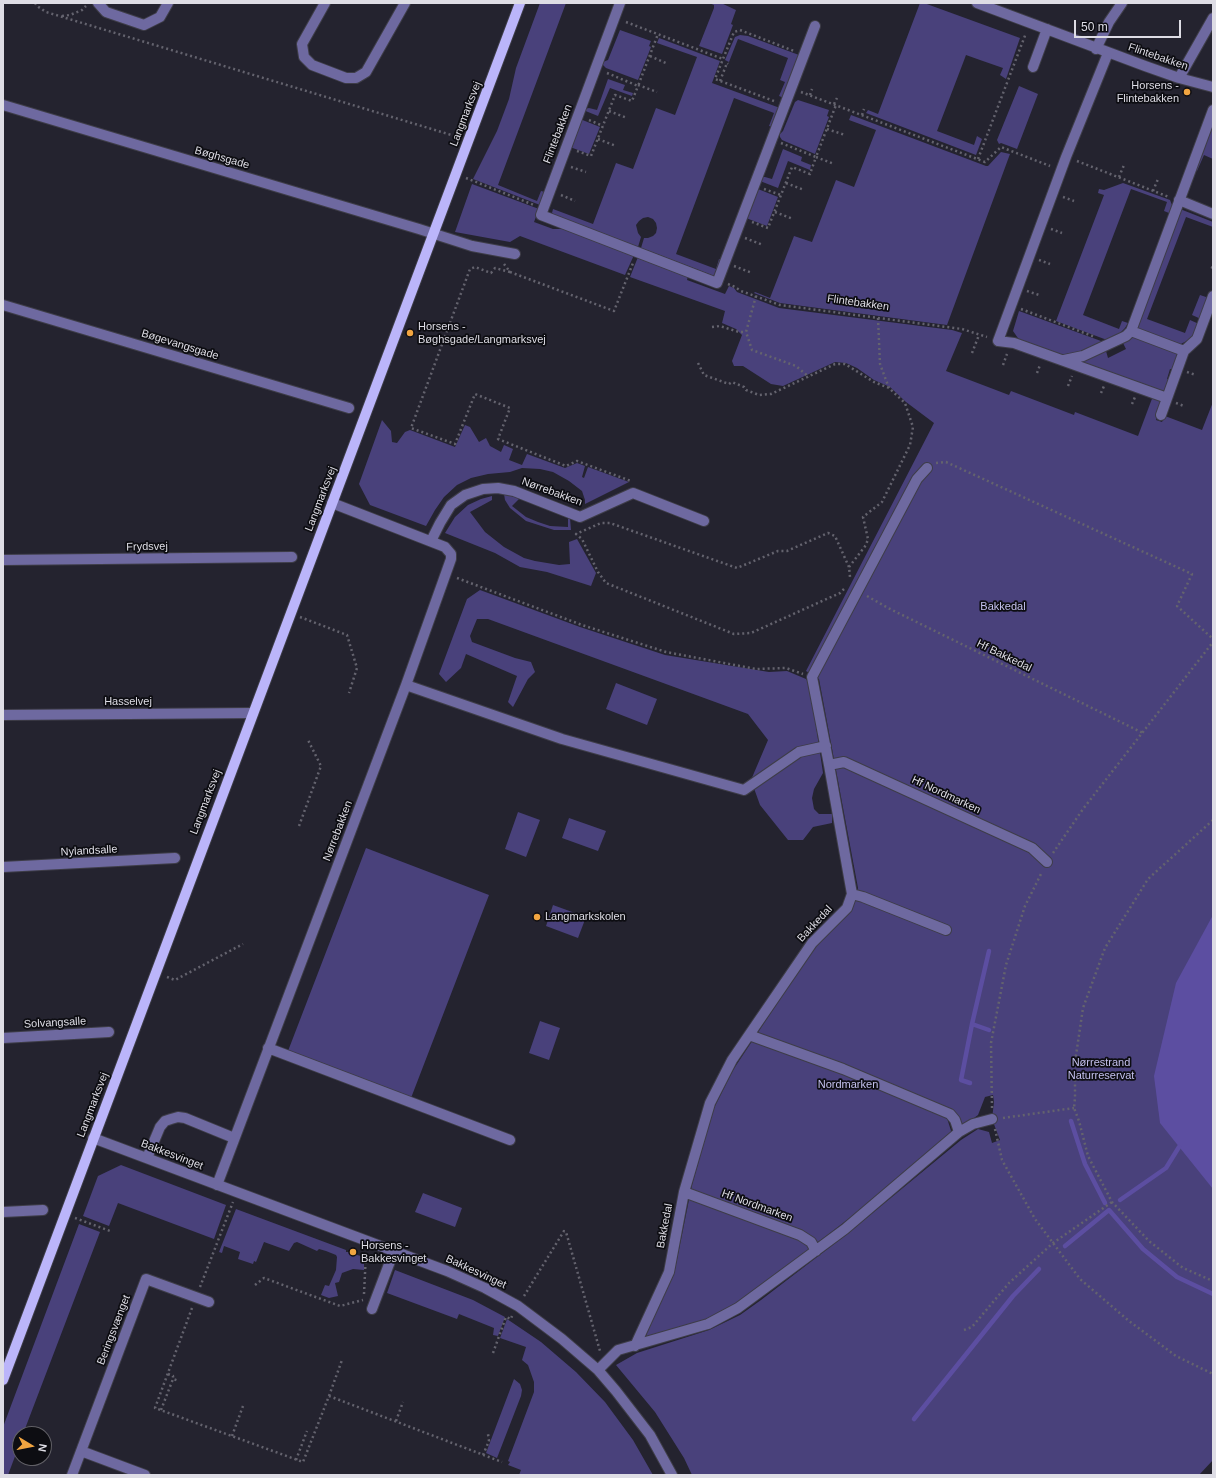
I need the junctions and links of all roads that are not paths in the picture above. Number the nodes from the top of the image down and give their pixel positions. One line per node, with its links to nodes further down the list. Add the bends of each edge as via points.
1 (98, 3): 2 (street, via 106,12 144,24 160,17)
2 (168, 3)
3 (325, 3): 4 (street, via 302,44 304,57 312,65 346,78 356,78 366,72)
4 (405, 3)
5 (520, 3): 21 (main road, Langmarksvej)
6 (620, 3): 10 (street, Flintebakken, via 541,215 717,283)
7 (978, 3): 11 (street, Flintebakken)
8 (1122, 3): 12 (street)
9 (1213, 18): 15 (street)
10 (815, 26)
11 (1047, 29): 12 (street, Flintebakken); 14 (street)
12 (1096, 49): 13 (street, Flintebakken)
13 (1108, 52): 15 (street, Flintebakken); 27 (street, via 998,340)
14 (1033, 66)
15 (1179, 78): 16 (street, Flintebakken)
16 (1213, 87)
17 (3, 106): 21 (street, Bøghsgade)
18 (1213, 110): 19 (street)
19 (1179, 200): 20 (street); 25 (street)
20 (1213, 214)
21 (434, 233): 22 (street, via 472,246); 32 (main road, Langmarksvej)
22 (515, 254)
23 (1213, 296): 26 (street, via 1197,339)
24 (3, 305): 29 (street, Bøgevangsgade)
25 (1130, 331): 26 (street); 27 (street, via 1126,336 1083,356)
26 (1184, 351): 28 (street)
27 (1064, 360): 28 (street)
28 (1167, 398): 30 (street)
29 (349, 408)
30 (1161, 414)
31 (927, 468): 40 (street, via 917,479 812,677)
32 (332, 503): 34 (street, Nørrebakken); 38 (main road, Langmarksvej)
33 (704, 521): 34 (street, Nørrebakken, via 633,493 580,516 514,491 483,489 465,495 451,505)
34 (431, 541): 37 (street, Nørrebakken, via 445,547 450,554 451,563)
35 (292, 557): 36 (street, Frydsvej)
36 (3, 560)
37 (406, 685): 40 (street, via 562,739 744,790 799,752); 50 (street, Nørrebakken)
38 (253, 713): 39 (street, Hasselvej); 53 (main road, Langmarksvej)
39 (3, 715)
40 (826, 746): 41 (street)
41 (829, 764): 43 (street, Hf Nordmarken, via 844,762 1032,848); 45 (street)
42 (175, 858): 44 (street, Nylandsalle)
43 (1047, 862)
44 (3, 867)
45 (852, 894): 46 (street); 48 (street, Bakkedal, via 847,908 812,943)
46 (946, 930)
47 (109, 1032): 49 (street, Solvangsalle)
48 (749, 1034): 52 (street, via 944,1111 955,1120); 58 (street, Bakkedal, via 732,1060 710,1103)
49 (3, 1038)
50 (268, 1048): 54 (street, Nørrebakken); 55 (street)
51 (992, 1119): 52 (street, via 973,1124)
52 (959, 1132): 62 (street, via 846,1229)
53 (93, 1138): 56 (street, Bakkesvinget); 67 (main road, Langmarksvej)
54 (234, 1138): 56 (street, via 178,1117 165,1121 160,1127); 57 (street, Nørrebakken)
55 (510, 1140)
56 (147, 1158): 57 (street, Bakkesvinget)
57 (217, 1184): 61 (street, Bakkesvinget)
58 (684, 1192): 62 (street, Hf Nordmarken, via 800,1235 812,1242); 65 (street, Bakkedal, via 669,1272)
59 (43, 1210): 60 (street)
60 (3, 1212)
61 (394, 1251): 64 (street); 66 (street, Bakkesvinget, via 454,1274 518,1306)
62 (816, 1251): 65 (street, via 758,1295 720,1318)
63 (209, 1302): 68 (street, Beringsvænget, via 146,1279)
64 (372, 1309)
65 (635, 1346): 66 (street, via 618,1350)
66 (594, 1367): 71 (street, Bakkesvinget, via 650,1436)
67 (3, 1380)
68 (81, 1451): 69 (street, Beringsvænget); 70 (street)
69 (72, 1475)
70 (145, 1475)
71 (672, 1475)

